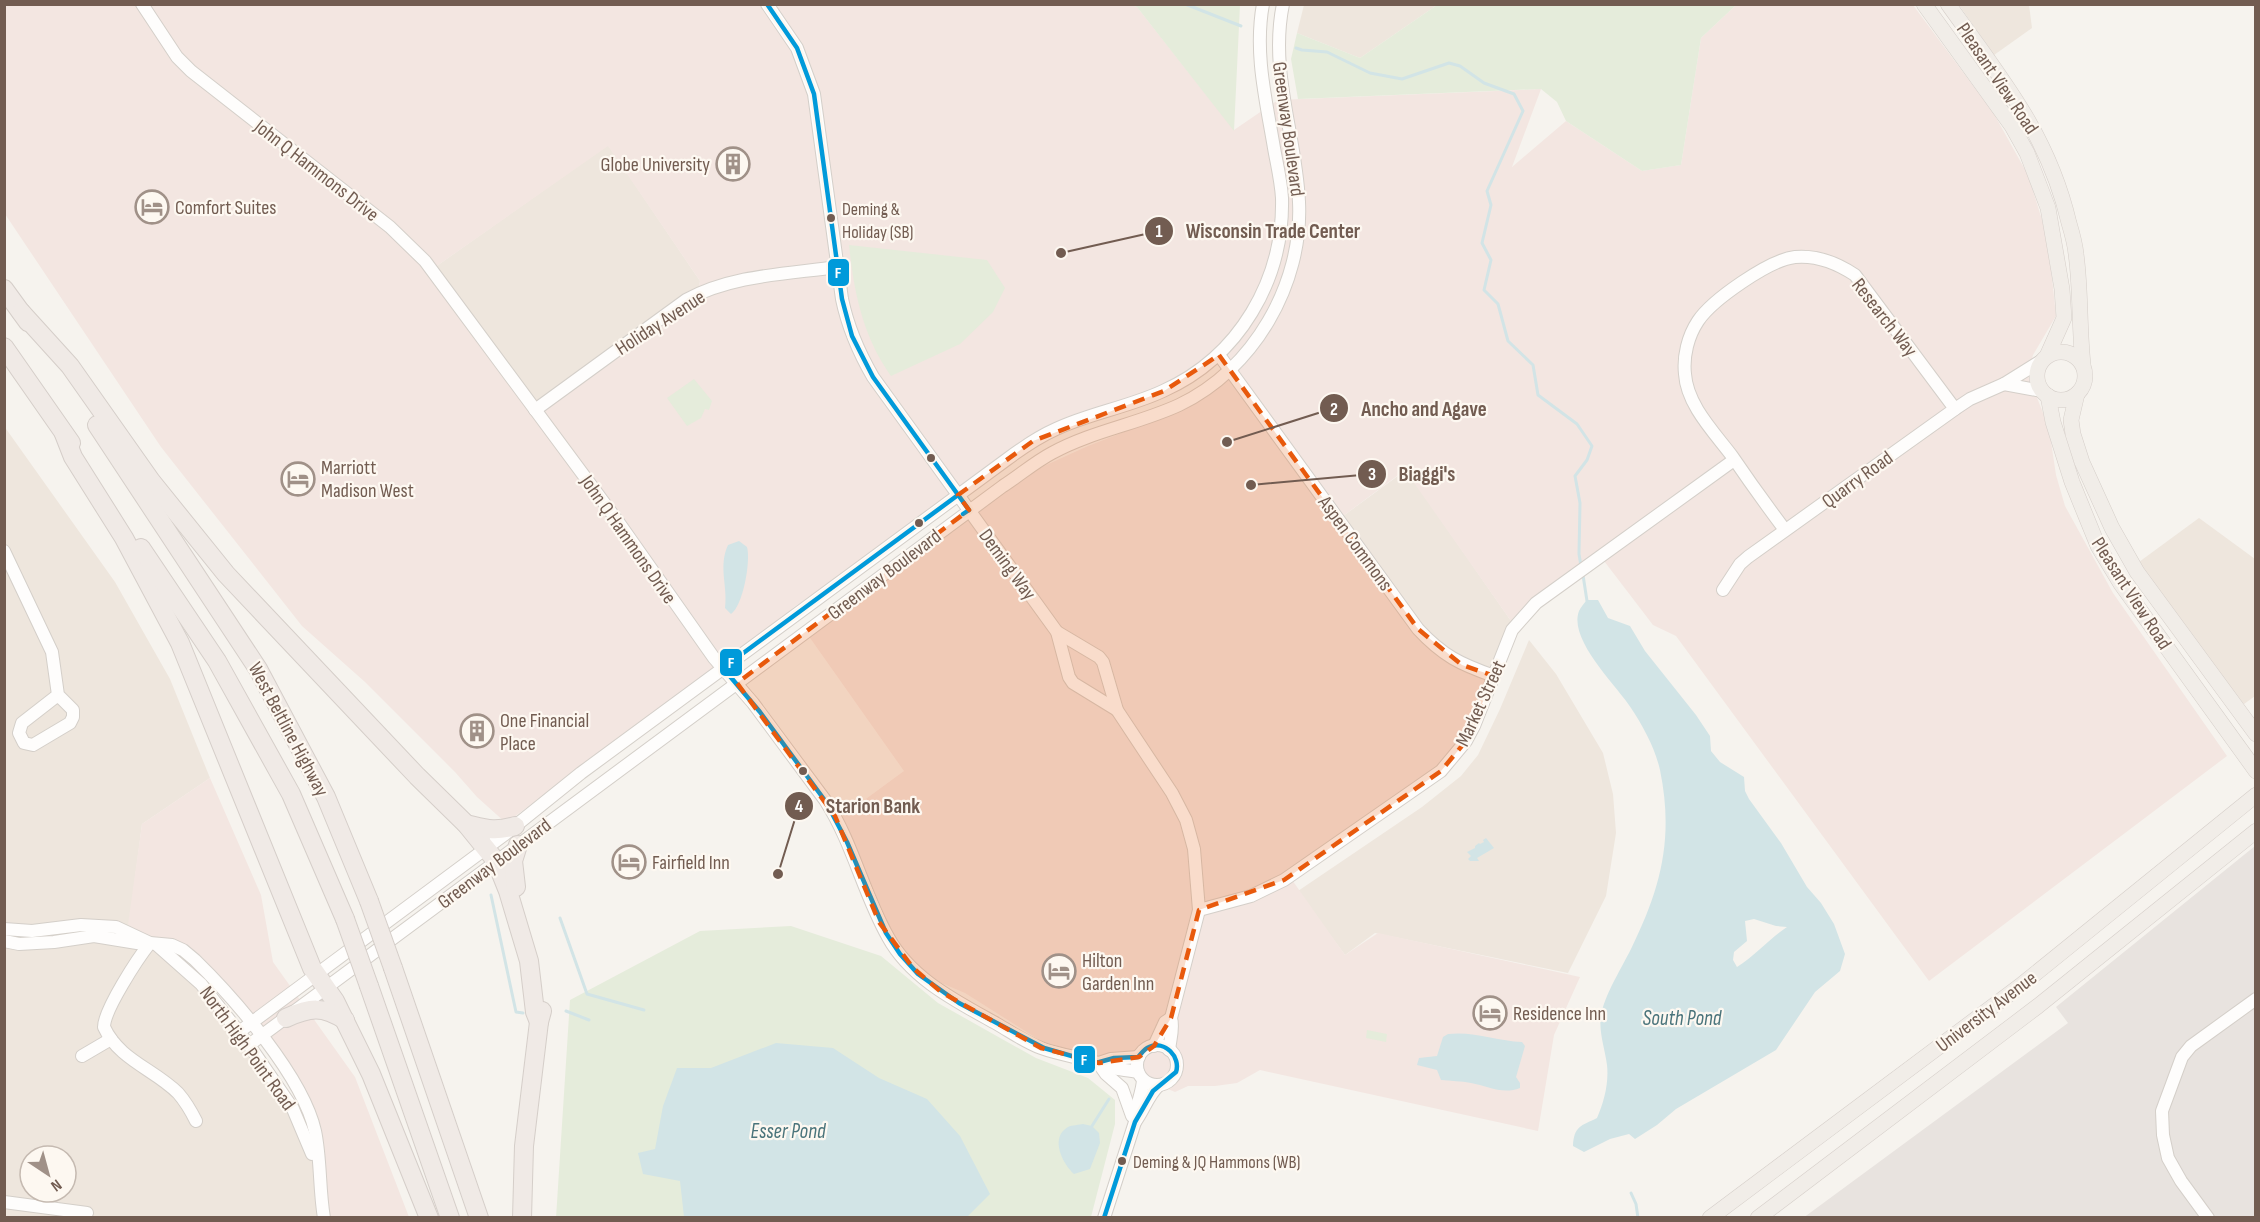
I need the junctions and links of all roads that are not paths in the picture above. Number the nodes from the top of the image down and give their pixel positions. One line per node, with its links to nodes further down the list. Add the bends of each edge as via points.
1 (142, 4): 19 (street, John Q Hammons Drive, via 190,71 418,252)
2 (767, 4): 7 (street, Deming Way, via 797,48 810,78)
3 (1263, 4): 11 (street, Greenway Boulevard, via 1260,60 1280,179 1281,226 1274,262 1258,302)
4 (1283, 4): 14 (street, Greenway Boulevard, via 1277,45 1298,178 1298,243 1288,280 1264,329)
5 (1924, 4): 12 (main road, Pleasant View Road, via 2012,126 2045,198 2064,318)
6 (1948, 4): 13 (main road, Pleasant View Road, via 2023,110 2055,174 2076,253)
7 (837, 267): 19 (street, Holiday Avenue, via 743,279 698,293); 22 (street, Deming Way, via 846,320 859,352)
8 (4, 289): 9 (highway, West Beltline Highway)
9 (21, 312): 36 (highway, via 70,366 152,481 226,574); 71 (highway, West Beltline Highway, bridge, via 258,669 326,797 369,901)
10 (4, 347): 20 (highway, West Beltline Highway)
11 (1219, 355): 14 (street, Aspen Commons); 22 (street, Greenway Boulevard, via 1164,391 1058,428 1033,441)
12 (2044, 358): 13 (main road, via 2062,351); 15 (street, Quarry Road); 16 (main road, via 2037,376)
13 (2083, 363): 17 (main road, via 2086,380)
14 (1230, 369): 23 (street, Greenway Boulevard, via 1181,404 1052,453); 29 (street, Aspen Commons, via 1418,629 1462,665)
15 (2004, 384): 16 (street); 18 (street, Quarry Road)
16 (2045, 393): 17 (main road, via 2063,400); 34 (main road, Pleasant View Road, via 2072,482 2098,546 2121,584)
17 (2078, 394): 33 (main road, Pleasant View Road, via 2071,420 2073,434 2112,528 2137,572)
18 (1955, 409): 21 (street, Research Way, via 1855,276 1823,259 1788,258 1764,268 1721,299 1697,322 1688,343 1687,386 1699,411); 24 (street, Quarry Road)
19 (535, 410): 28 (street, John Q Hammons Drive)
20 (64, 434): 45 (highway, via 73,457 124,538 180,643 281,894); 70 (highway, West Beltline Highway, bridge, via 217,661 291,794 345,919)
21 (1734, 460): 24 (street, Research Way); 29 (street, Market Street, via 1536,603 1512,630)
22 (958, 495): 23 (street, Deming Way); 28 (street, Greenway Boulevard)
23 (969, 510): 27 (street, Deming Way); 30 (street, Greenway Boulevard)
24 (1785, 530): 26 (street, Quarry Road, via 1740,564)
25 (4, 551): 31 (street, via 52,652)
26 (1723, 590)
27 (1058, 632): 32 (street, Deming Way, via 1099,657); 32 (street, Deming Way, via 1073,683)
28 (723, 668): 30 (street, John Q Hammons Drive); 37 (street, Greenway Boulevard)
29 (1494, 676): 41 (street, Market Street, via 1466,741 1441,771 1284,880 1251,896)
30 (737, 683): 39 (street, Greenway Boulevard); 60 (street, John Q Hammons Drive, via 835,816 879,922 913,968 941,993 1023,1040)
31 (58, 694): 31 (street, via 21,723 19,733 24,743 33,745 70,723 73,710)
32 (1117, 710): 41 (street, Deming Way, via 1168,784 1186,820 1194,849)
33 (2256, 734)
34 (2256, 771)
35 (2256, 795): 74 (main road, University Avenue, via 2020,986)
36 (466, 824): 37 (highway, via 489,830); 40 (highway)
37 (515, 826): 40 (street, Greenway Boulevard)
38 (2256, 831): 75 (main road, University Avenue, via 2038,1006)
39 (518, 845): 40 (street, Greenway Boulevard); 50 (highway, via 513,867 538,976 542,1011)
40 (491, 855): 45 (street, Greenway Boulevard); 50 (highway, via 508,891 529,961)
41 (1199, 910): 48 (street, Deming Way)
42 (4, 929): 44 (street, North High Point Road, via 32,931 102,925 116,927)
43 (4, 941): 44 (street, North High Point Road, via 42,943 94,936)
44 (150, 943): 51 (street, North High Point Road, via 183,950); 52 (street, North High Point Road, via 201,984); 54 (street, via 103,1023)
45 (321, 982): 47 (street, Greenway Boulevard); 49 (highway); 51 (street, Greenway Boulevard)
46 (2256, 999): 76 (street, via 2191,1046 2182,1057 2162,1110 2168,1158)
47 (286, 1018): 49 (highway, via 320,1009); 53 (street, Greenway Boulevard)
48 (1172, 1018): 56 (street, Deming Way, via 1165,1022); 57 (street, Deming Way)
49 (345, 1020): 69 (highway, via 377,1086)
50 (539, 1022): 72 (highway, via 524,1146)
51 (251, 1023): 52 (street, Greenway Boulevard); 53 (street, North High Point Road)
52 (239, 1032): 55 (street, North High Point Road)
53 (262, 1036): 55 (street, Greenway Boulevard); 65 (street, North High Point Road, via 286,1070 309,1114 315,1130)
54 (111, 1039): 58 (street); 63 (street, via 124,1055 177,1093)
55 (249, 1045): 65 (street, North High Point Road, via 293,1108)
56 (1154, 1046): 57 (street); 59 (street)
57 (1169, 1050): 62 (street, via 1175,1058 1176,1070 1171,1079)
58 (82, 1056)
59 (1139, 1057): 60 (street, John Q Hammons Drive); 61 (street)
60 (1099, 1063): 61 (street, John Q Hammons Drive); 64 (street, via 1122,1088)
61 (1140, 1076): 62 (street); 64 (street, via 1142,1089 1135,1107)
62 (1159, 1085): 64 (street)
63 (196, 1121)
64 (1135, 1122): 73 (street)
65 (318, 1167): 68 (street, North High Point Road)
66 (4, 1202): 67 (street)
67 (87, 1213)
68 (324, 1218)
69 (429, 1218)
70 (450, 1218)
71 (479, 1218)
72 (522, 1218)
73 (1104, 1218)
74 (1710, 1218)
75 (1758, 1218)
76 (2208, 1218)

